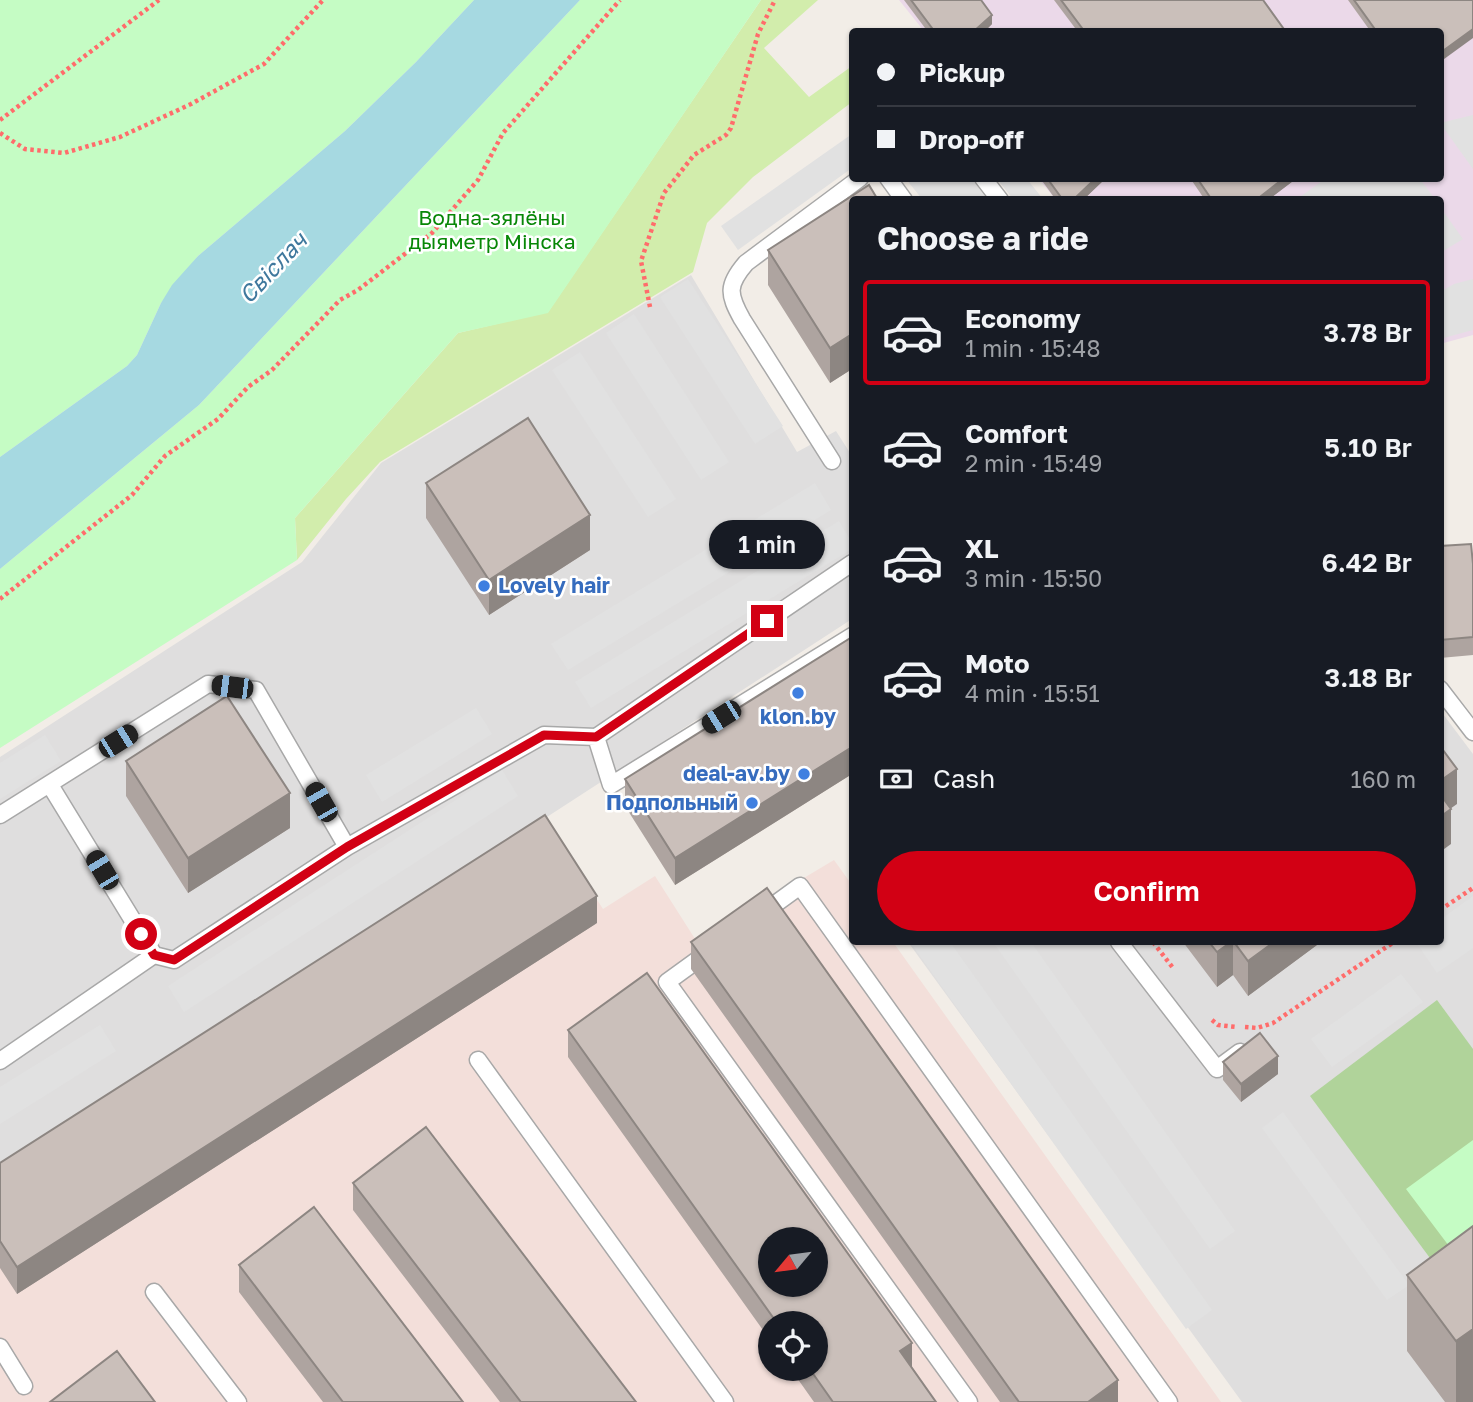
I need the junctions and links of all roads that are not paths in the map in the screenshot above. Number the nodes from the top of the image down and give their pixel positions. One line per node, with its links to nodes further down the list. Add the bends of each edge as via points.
1 (855, 182): 4 (lane, via 746,263 734,276 730,290 742,319)
2 (986, 182): 3 (lane)
3 (997, 196)
4 (832, 461)
5 (849, 565): 9 (lane)
6 (849, 638): 9 (lane, via 611,785)
7 (1444, 694): 8 (lane)
8 (1473, 732)
9 (596, 737): 12 (lane, via 544,735)
10 (50, 785): 11 (lane); 12 (lane, via 208,684 256,690); 16 (lane)
11 (0, 815)
12 (347, 847): 16 (lane, via 174,960)
13 (744, 926): 26 (lane, via 800,886)
14 (722, 942): 25 (lane, via 667,982)
15 (1121, 945): 17 (lane, via 1217,1069)
16 (154, 955): 19 (lane)
17 (1253, 1042)
18 (478, 1060): 24 (lane)
19 (0, 1061)
20 (155, 1292): 23 (lane)
21 (0, 1347): 22 (lane)
22 (24, 1385)
23 (238, 1402)
24 (725, 1402)
25 (969, 1402)
26 (1169, 1402)

